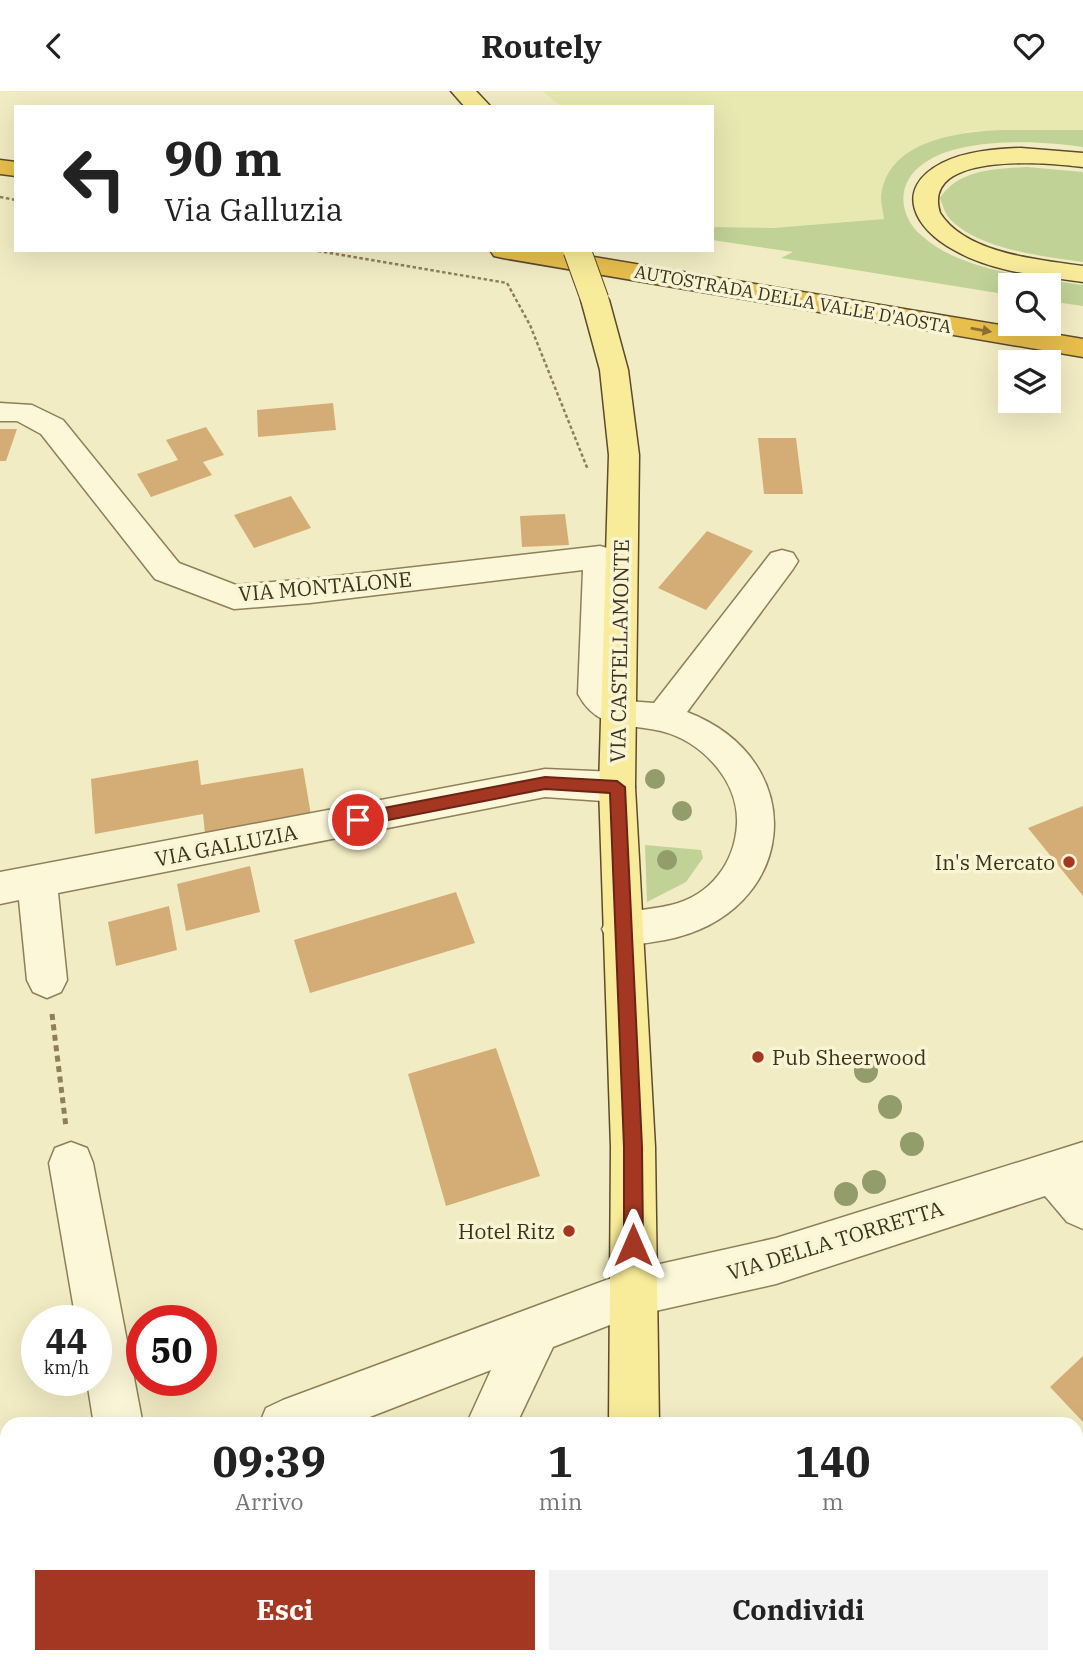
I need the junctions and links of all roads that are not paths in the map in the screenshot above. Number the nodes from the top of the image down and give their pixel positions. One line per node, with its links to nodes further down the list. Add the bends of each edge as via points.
1 (463, 91): 2 (main road)
2 (478, 105)
3 (1083, 160): 7 (main road, via 1033,155 978,160 936,177 925,200 927,214 938,227 972,249 996,258)
4 (515, 252): 11 (highway, AUTOSTRADA DELLA VALLE D'AOSTA, one-way to 11)
5 (578, 252): 14 (main road, VIA CASTELLAMONTE, bridge, via 614,370 624,455)
6 (652, 252): 8 (highway, AUTOSTRADA DELLA VALLE D'AOSTA)
7 (1083, 274)
8 (998, 309)
9 (1061, 320): 10 (highway)
10 (1083, 324)
11 (1083, 348)
12 (0, 412): 14 (street, VIA MONTALONE, via 22,412 52,427 167,571 234,597 600,557 595,694)
13 (782, 561): 15 (street)
14 (617, 712): 15 (street); 16 (main road, VIA CASTELLAMONTE)
15 (663, 717): 18 (street, via 704,735 736,762 754,797 758,836 744,873 714,904 672,923)
16 (617, 787): 17 (street, VIA GALLUZIA, via 545,783); 18 (main road, VIA CASTELLAMONTE)
17 (19, 885): 19 (street)
18 (622, 929): 23 (main road, VIA CASTELLAMONTE, via 633,1147)
19 (47, 980)
20 (71, 1163): 25 (street)
21 (1068, 1168): 22 (street, VIA DELLA TORRETTA); 23 (street, VIA DELLA TORRETTA, via 776,1261)
22 (1083, 1207)
23 (634, 1293): 24 (street, VIA DELLA TORRETTA); 28 (main road, VIA CASTELLAMONTE)
24 (536, 1330): 26 (street, VIA DELLA TORRETTA); 27 (street)
25 (118, 1417)
26 (304, 1417)
27 (495, 1417)
28 (634, 1417)

